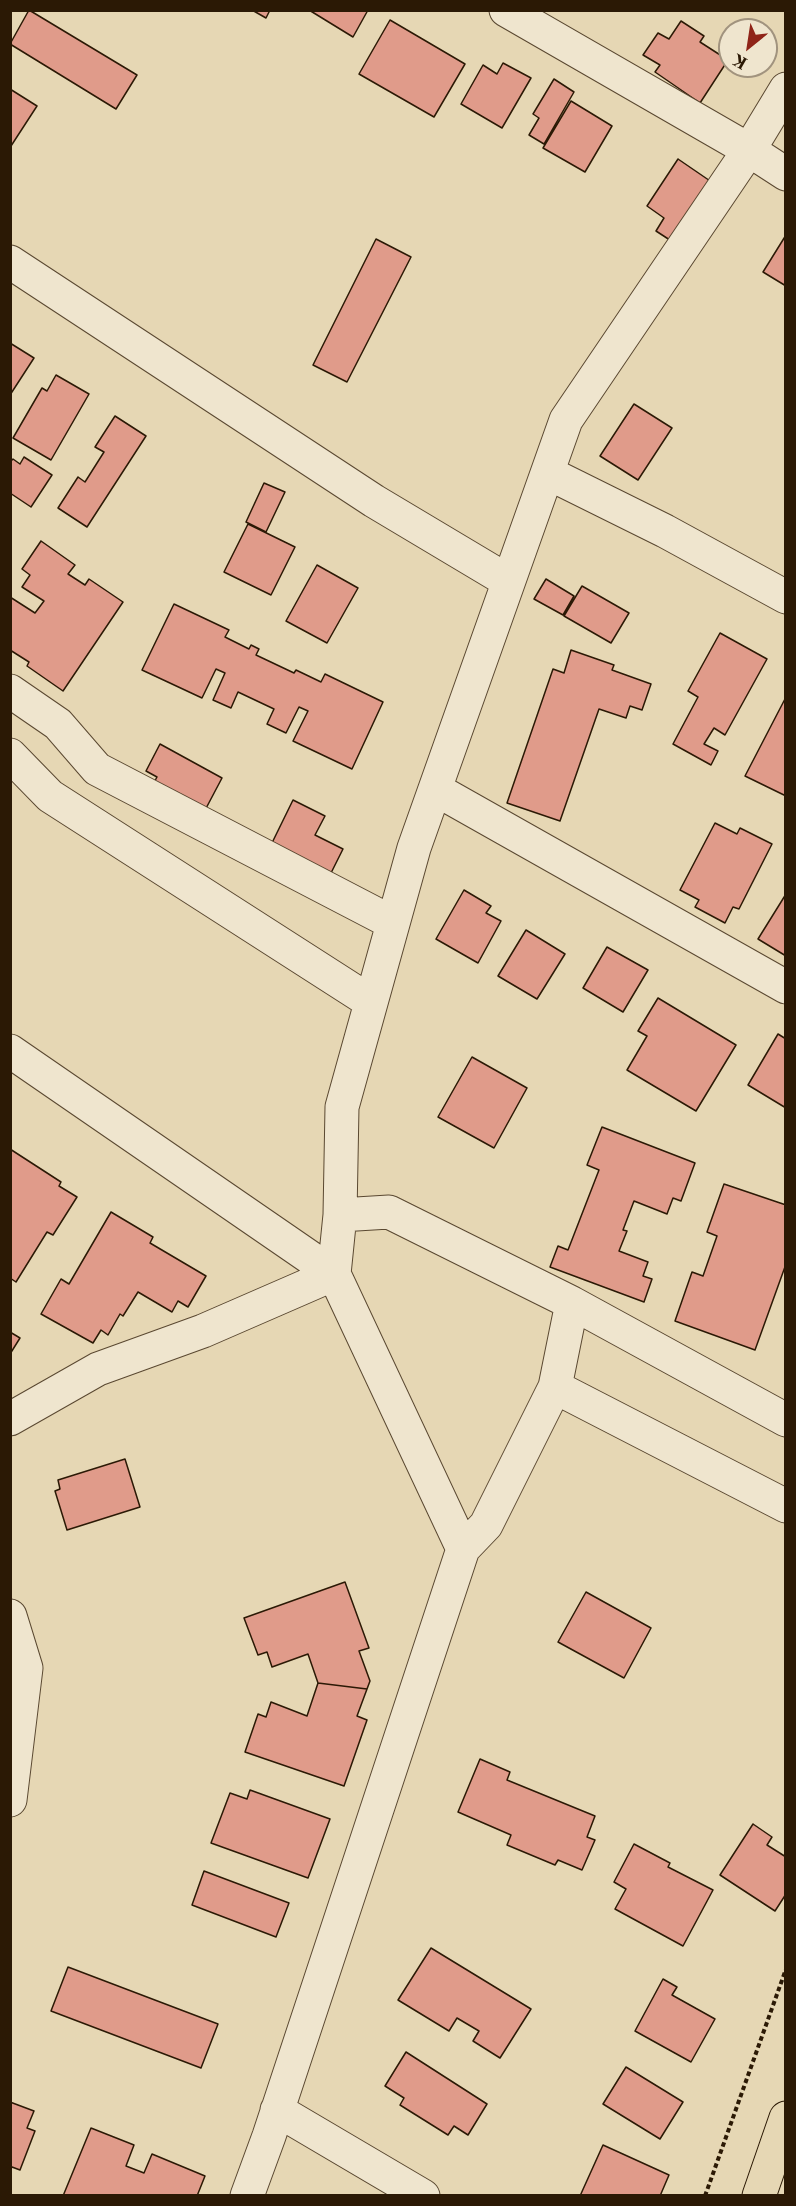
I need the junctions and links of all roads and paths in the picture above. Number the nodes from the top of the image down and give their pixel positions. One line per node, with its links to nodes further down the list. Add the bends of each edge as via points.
1 (506, 10): 3 (street)
2 (786, 89): 3 (street)
3 (749, 150): 4 (street); 6 (street, via 566,420)
4 (786, 174)
5 (10, 262): 7 (street, via 374,501)
6 (548, 473): 7 (street); 8 (street)
7 (508, 581): 12 (street)
8 (786, 597)
9 (23, 701): 10 (street); 13 (street, via 58,724 97,769)
10 (10, 747)
11 (10, 755): 15 (street, via 50,796)
12 (435, 789): 13 (street); 14 (street)
13 (393, 923): 15 (street)
14 (786, 987)
15 (371, 1002): 17 (street, via 342,1107)
16 (10, 1050): 18 (street)
17 (340, 1215): 18 (street); 19 (street, via 389,1212)
18 (334, 1274): 21 (street, via 203,1331 98,1369); 24 (street)
19 (572, 1303): 20 (street); 22 (street)
20 (555, 1387): 23 (street); 24 (street, via 486,1525)
21 (10, 1419)
22 (786, 1420)
23 (786, 1506)
24 (463, 1549): 28 (street)
25 (10, 1616): 26 (street, via 26,1668)
26 (11, 1796)
27 (786, 1969): 32 (path)
28 (277, 2110): 30 (street); 31 (street)
29 (786, 2118): 33 (highway)
30 (247, 2196)
31 (423, 2196)
32 (705, 2196)
33 (759, 2196)

